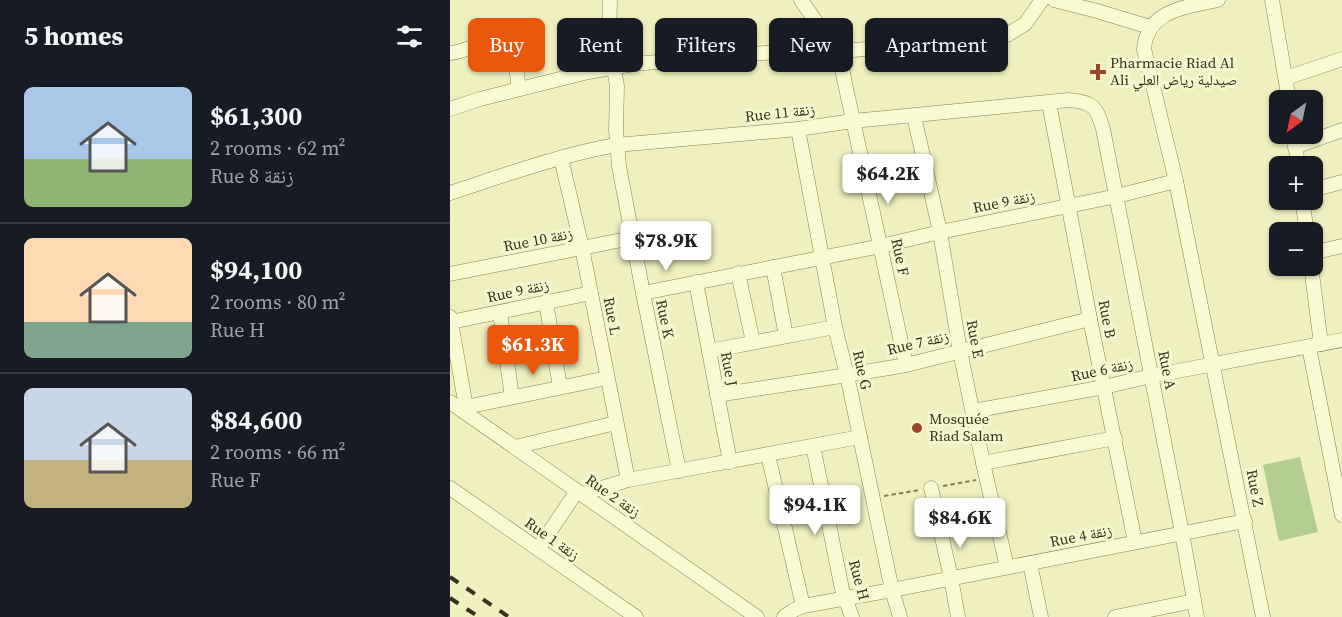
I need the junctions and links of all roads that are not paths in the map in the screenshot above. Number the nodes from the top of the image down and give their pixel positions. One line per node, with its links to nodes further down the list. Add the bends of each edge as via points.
1 (610, 0): 8 (street, Rue K)
2 (801, 0): 9 (street, Rue F)
3 (1042, 0): 11 (street, via 1025,24 1007,34 982,40)
4 (1054, 0): 10 (street)
5 (1218, 0): 7 (street)
6 (1272, 0): 19 (street)
7 (1187, 3): 10 (street, via 1158,18)
8 (610, 18)
9 (813, 18)
10 (1150, 27): 32 (street, via 1144,49)
11 (853, 51)
12 (450, 53): 20 (street, via 502,41 511,50)
13 (769, 53): 15 (street)
14 (1342, 58): 19 (street)
15 (643, 63)
16 (592, 72): 20 (street)
17 (615, 72): 30 (street, Rue K)
18 (841, 72): 25 (street, Rue F)
19 (1286, 78): 21 (street)
20 (519, 89): 23 (street)
21 (1288, 90)
22 (1049, 103): 24 (street, Rue 11 زنقة); 27 (street, Rue 11 زنقة, via 1078,100 1089,104 1099,114); 37 (street, Rue B)
23 (450, 109)
24 (914, 116): 25 (street, Rue 11 زنقة); 38 (street, Rue E)
25 (854, 121): 26 (street, Rue 11 زنقة); 40 (street, Rue F)
26 (798, 129): 30 (street, Rue 11 زنقة); 44 (street, Rue G)
27 (1104, 129): 36 (street, Rue A)
28 (1342, 130): 29 (street)
29 (1323, 134)
30 (616, 145): 31 (street, Rue 11 زنقة); 39 (street, Rue K)
31 (561, 158): 35 (street, Rue 11 زنقة); 42 (street, Rue L)
32 (1176, 181): 36 (street, Rue 9 زنقة); 64 (street)
33 (1342, 182): 34 (street)
34 (1323, 187)
35 (450, 192)
36 (1117, 196): 37 (street, Rue 9 زنقة); 66 (street, Rue A)
37 (1069, 206): 38 (street, Rue 9 زنقة); 55 (street, Rue B)
38 (940, 232): 40 (street, Rue 9 زنقة); 62 (street, Rue E)
39 (632, 238): 42 (street, Rue 10 زنقة); 51 (street, Rue K)
40 (881, 246): 44 (street, Rue 9 زنقة); 63 (street, Rue F)
41 (1342, 246): 43 (street)
42 (582, 248): 47 (street, Rue 10 زنقة); 50 (street, Rue L)
43 (1323, 250)
44 (822, 257): 45 (street, Rue 9 زنقة); 56 (street, Rue G)
45 (773, 267): 46 (street, Rue 9 زنقة); 57 (street)
46 (738, 273): 49 (street, Rue 9 زنقة); 59 (street)
47 (450, 274)
48 (1312, 276): 60 (street)
49 (696, 282): 51 (street, Rue 9 زنقة); 61 (street, Rue J)
50 (591, 293): 52 (street, Rue 9 زنقة); 67 (street, Rue L)
51 (643, 293): 83 (street, Rue K)
52 (546, 302): 53 (street, Rue 9 زنقة); 68 (street)
53 (500, 312): 54 (street, Rue 9 زنقة); 71 (street)
54 (451, 319): 73 (street)
55 (1090, 319): 62 (street, Rue 7 زنقة); 69 (street, Rue B)
56 (835, 327): 57 (street); 65 (street, Rue G)
57 (786, 336): 59 (street)
58 (1342, 340): 60 (street, Rue 6 زنقة)
59 (753, 342): 61 (street)
60 (1315, 346): 64 (street, Rue 6 زنقة); 88 (street)
61 (709, 351): 70 (street, Rue J)
62 (960, 351): 63 (street, Rue 7 زنقة); 74 (street, Rue E)
63 (906, 364): 65 (street, Rue 7 زنقة)
64 (1213, 365): 66 (street, Rue 6 زنقة); 89 (street, Rue Z)
65 (847, 375): 70 (street, Rue 7 زنقة); 76 (street, Rue G)
66 (1151, 376): 69 (street, Rue 6 زنقة); 90 (street, Rue A)
67 (607, 378): 68 (street); 75 (street, Rue L)
68 (560, 387): 71 (street)
69 (1104, 387): 74 (street, Rue 6 زنقة); 77 (street, Rue B)
70 (717, 395): 81 (street, Rue J)
71 (512, 397): 73 (street)
72 (450, 402): 73 (street, Rue 2 زنقة)
73 (465, 409): 79 (street, Rue 2 زنقة)
74 (973, 411): 82 (street, Rue E)
75 (616, 423): 79 (street); 84 (street, Rue L)
76 (860, 437): 78 (street); 96 (street, Rue G)
77 (1115, 438): 82 (street); 91 (street, Rue B)
78 (813, 446): 80 (street); 97 (street, Rue H)
79 (515, 447): 87 (street, Rue 2 زنقة)
80 (768, 455): 81 (street); 99 (street)
81 (730, 462): 83 (street)
82 (983, 463): 94 (street, Rue E)
83 (679, 471): 84 (street)
84 (628, 480): 87 (street)
85 (450, 488): 92 (street, Rue 1 زنقة)
86 (931, 488): 95 (street)
87 (580, 492): 92 (street); 101 (street, Rue 2 زنقة)
88 (1342, 515)
89 (1245, 521): 90 (street, Rue 4 زنقة); 109 (street, Rue Z)
90 (1182, 533): 91 (street, Rue 4 زنقة); 98 (street, Rue A)
91 (1135, 542): 93 (street, Rue 4 زنقة)
92 (538, 549): 100 (street, Rue 1 زنقة)
93 (1030, 563): 94 (street, Rue 4 زنقة); 106 (street)
94 (1008, 567): 95 (street, Rue 4 زنقة)
95 (951, 578): 96 (street, Rue 4 زنقة); 105 (street)
96 (892, 590): 97 (street, Rue 4 زنقة); 104 (street, Rue G)
97 (844, 598): 99 (street, Rue 4 زنقة); 103 (street, Rue H)
98 (1194, 601): 107 (street); 108 (street, Rue A)
99 (803, 606): 102 (street, Rue 4 زنقة)
100 (636, 617)
101 (757, 617)
102 (784, 617)
103 (852, 617)
104 (900, 617)
105 (958, 617)
106 (1041, 617)
107 (1115, 617)
108 (1197, 617)
109 (1263, 617)

